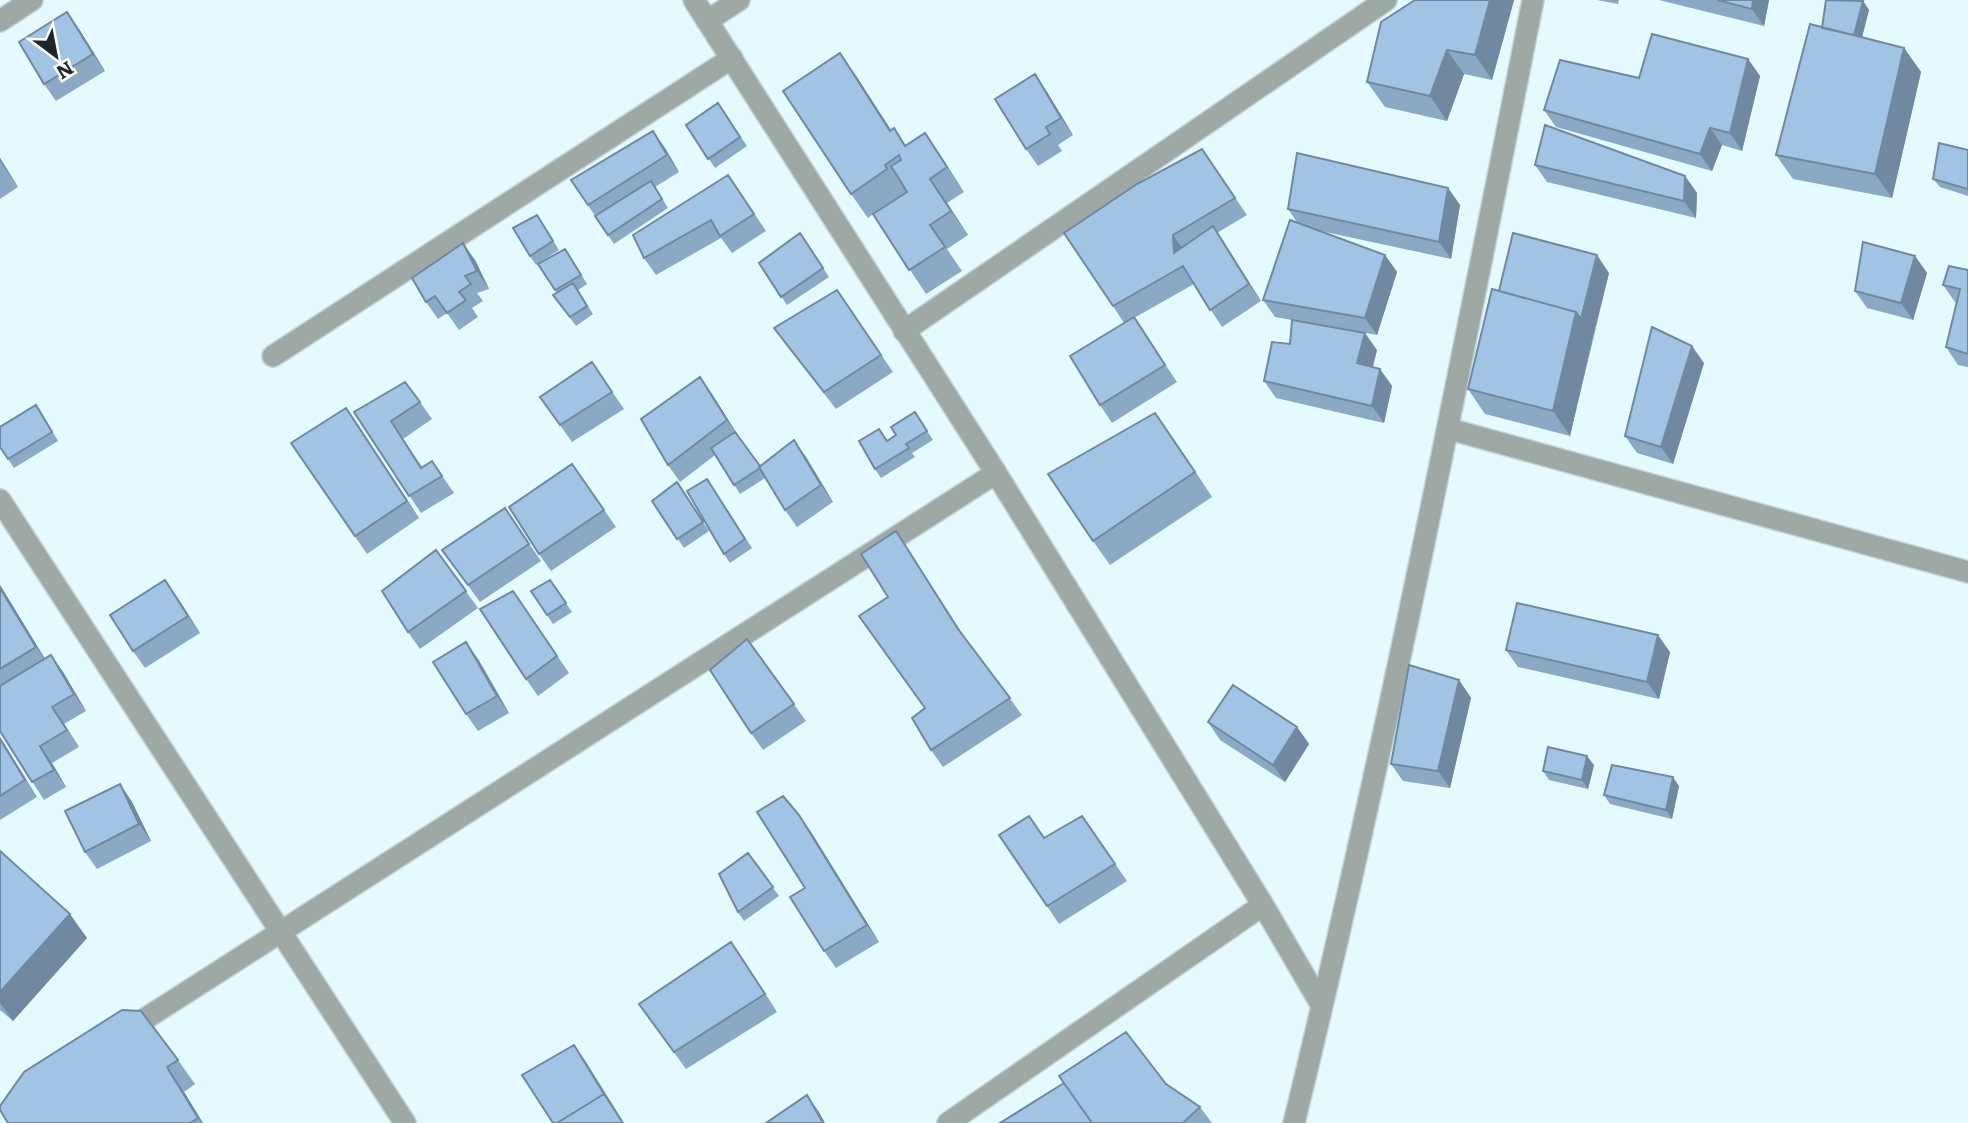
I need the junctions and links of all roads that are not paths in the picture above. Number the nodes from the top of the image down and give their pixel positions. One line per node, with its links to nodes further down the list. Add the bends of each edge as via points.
1 (32, 0): 6 (street)
2 (694, 0): 7 (street)
3 (739, 0): 7 (street)
4 (1386, 0): 9 (street)
5 (1533, 0): 11 (street)
6 (0, 21)
7 (707, 21): 8 (street)
8 (732, 58): 9 (street); 10 (street)
9 (904, 331): 12 (street)
10 (274, 356)
11 (1448, 429): 14 (street); 17 (street)
12 (996, 473): 15 (street); 16 (street)
13 (0, 500): 16 (street)
14 (1968, 572)
15 (1263, 905): 17 (street); 20 (street)
16 (281, 931): 18 (street); 19 (street)
17 (1322, 1006): 21 (street)
18 (106, 1045)
19 (405, 1123)
20 (948, 1123)
21 (1294, 1123)

